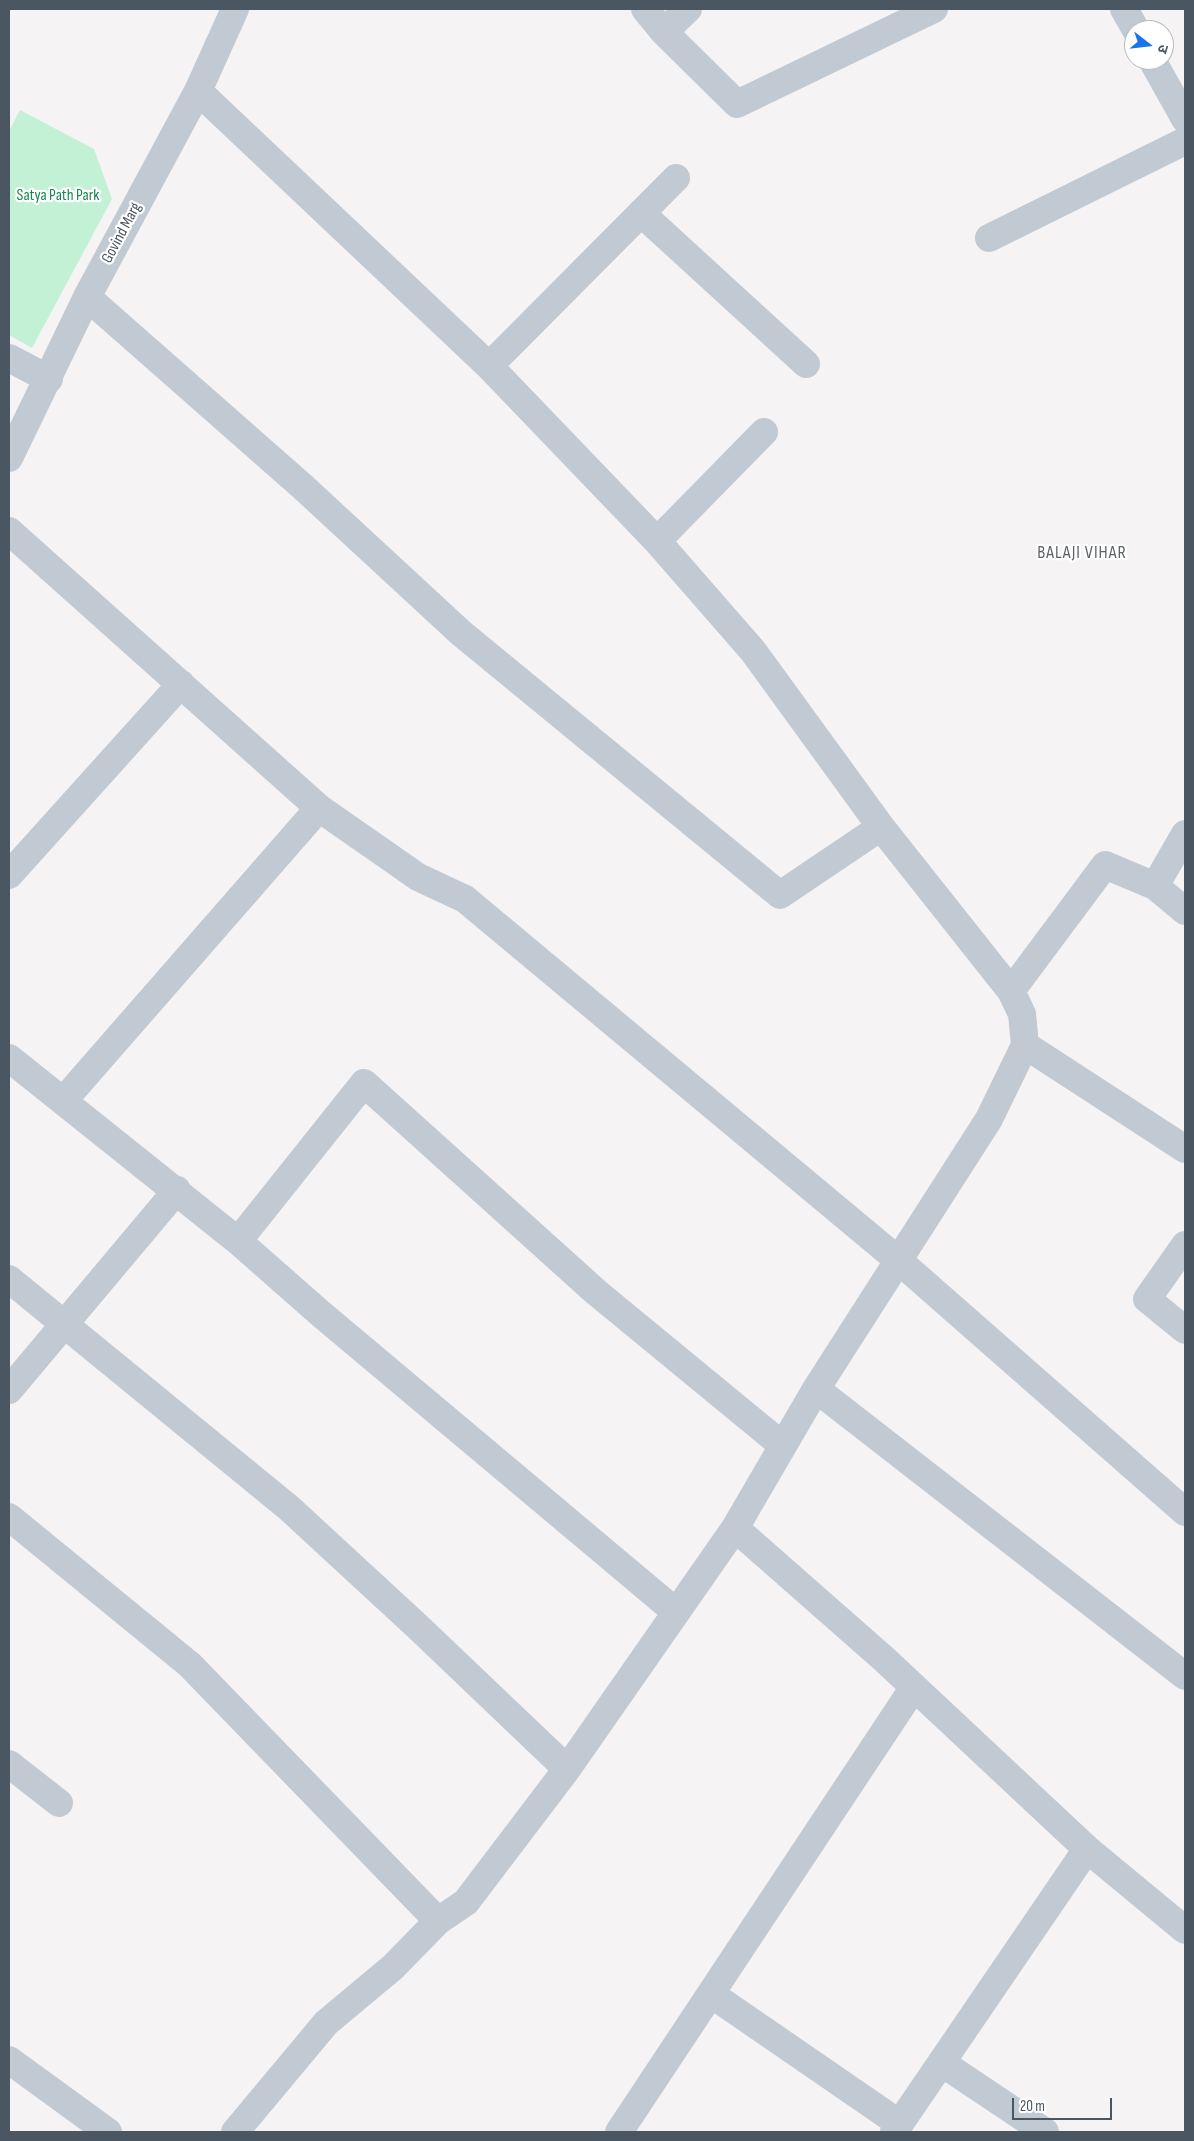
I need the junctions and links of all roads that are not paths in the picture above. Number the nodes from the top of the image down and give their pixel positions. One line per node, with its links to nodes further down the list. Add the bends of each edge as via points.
1 (235, 9): 9 (street, Govind Marg)
2 (645, 9): 7 (street)
3 (688, 9): 7 (street)
4 (934, 9): 7 (street, via 737,104)
5 (1124, 9): 6 (street)
6 (1130, 20)
7 (664, 32)
8 (1158, 70): 10 (street)
9 (198, 91): 15 (street, Govind Marg); 18 (street)
10 (1185, 119)
11 (1185, 141): 14 (street)
12 (676, 178): 13 (street)
13 (642, 213): 17 (street); 18 (street)
14 (989, 238)
15 (87, 297): 19 (street, Govind Marg); 26 (street, via 303,487 461,633 780,895)
16 (9, 358): 19 (street)
17 (806, 364)
18 (489, 366): 23 (street)
19 (49, 379): 21 (street, Govind Marg)
20 (764, 432): 23 (street)
21 (9, 458)
22 (9, 531): 24 (street)
23 (657, 540): 26 (street, via 753,651)
24 (181, 684): 25 (street); 28 (street)
25 (319, 808): 34 (street); 39 (street, via 418,876 466,899)
26 (881, 827): 31 (street)
27 (1185, 834): 29 (street)
28 (9, 875)
29 (1155, 886): 30 (street); 31 (street, via 1105,864)
30 (1185, 911)
31 (1011, 991): 32 (street, via 1022,1014)
32 (1025, 1045): 35 (street); 39 (street, via 989,1119)
33 (9, 1058): 34 (street)
34 (62, 1101): 36 (street)
35 (1185, 1149)
36 (177, 1190): 37 (street); 41 (street)
37 (238, 1241): 45 (street, via 364,1083 596,1292); 49 (street)
38 (1185, 1245): 42 (street, via 1147,1299)
39 (898, 1260): 43 (street); 46 (street)
40 (9, 1279): 41 (street)
41 (65, 1325): 44 (street); 53 (street, via 289,1508)
42 (1185, 1330)
43 (816, 1389): 45 (street); 50 (street)
44 (9, 1390)
45 (782, 1445): 48 (street)
46 (1185, 1512)
47 (9, 1517): 56 (street, via 190,1665)
48 (735, 1528): 49 (street); 51 (street)
49 (676, 1612): 53 (street)
50 (1185, 1676)
51 (914, 1687): 55 (street); 58 (street)
52 (9, 1764): 54 (street)
53 (567, 1769): 56 (street, via 466,1902)
54 (59, 1803)
55 (1087, 1849): 57 (street); 60 (street)
56 (438, 1920): 63 (street, via 393,1967 326,2023)
57 (1184, 1927)
58 (711, 1994): 61 (street); 64 (street)
59 (9, 2060): 62 (street)
60 (942, 2063): 61 (street); 65 (street)
61 (897, 2128)
62 (108, 2132)
63 (235, 2132)
64 (619, 2132)
65 (1045, 2132)

